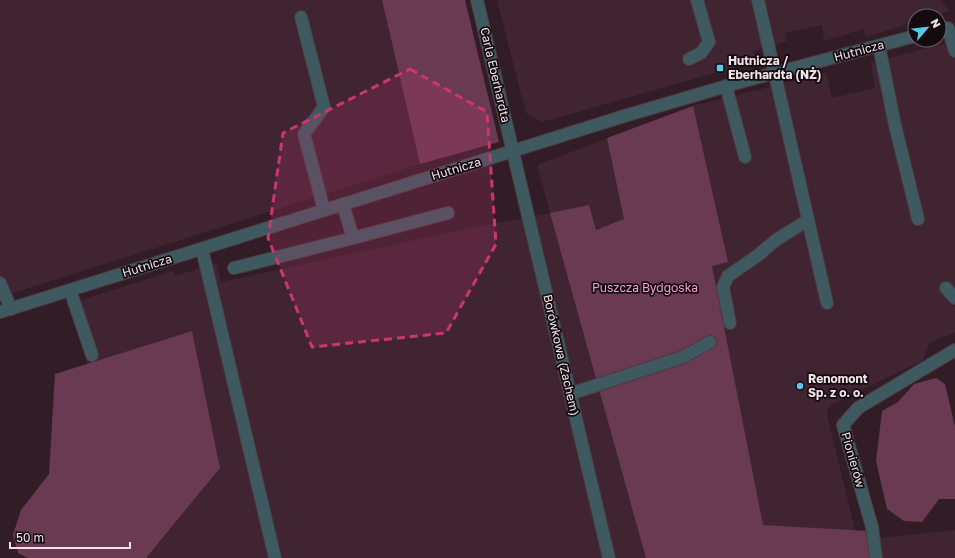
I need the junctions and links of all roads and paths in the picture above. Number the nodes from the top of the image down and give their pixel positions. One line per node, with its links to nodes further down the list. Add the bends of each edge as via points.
1 (477, 0): 12 (street, Carla Eberhardta)
2 (697, 0): 9 (street, via 709,42 701,53)
3 (758, 0): 10 (street)
4 (301, 17): 15 (street, via 324,107 304,134)
5 (947, 28): 8 (street)
6 (907, 38): 7 (street, Hutnicza)
7 (879, 46): 10 (street, Hutnicza); 17 (street)
8 (955, 51)
9 (689, 59)
10 (776, 73): 11 (street, Hutnicza); 18 (street)
11 (726, 86): 12 (street, Hutnicza); 13 (street)
12 (513, 151): 14 (street, Hutnicza); 32 (street, Borówkowa (Zachem))
13 (745, 157)
14 (343, 204): 15 (street, Hutnicza); 19 (street)
15 (324, 210): 20 (street, Hutnicza)
16 (448, 213): 19 (street)
17 (918, 219)
18 (808, 220): 26 (street); 28 (street, via 728,276 723,287)
19 (353, 238): 21 (street)
20 (202, 249): 24 (street, Hutnicza); 33 (street)
21 (234, 268)
22 (0, 284): 27 (street)
23 (946, 288): 25 (street)
24 (70, 290): 27 (street, Hutnicza); 31 (street)
25 (955, 298)
26 (827, 303)
27 (5, 310)
28 (730, 323)
29 (710, 342): 32 (street, via 683,357)
30 (955, 350): 35 (street, Pionierów, via 858,408 843,425 872,527)
31 (92, 355)
32 (570, 394): 34 (street, Borówkowa (Zachem))
33 (275, 558)
34 (609, 558)
35 (876, 558)

